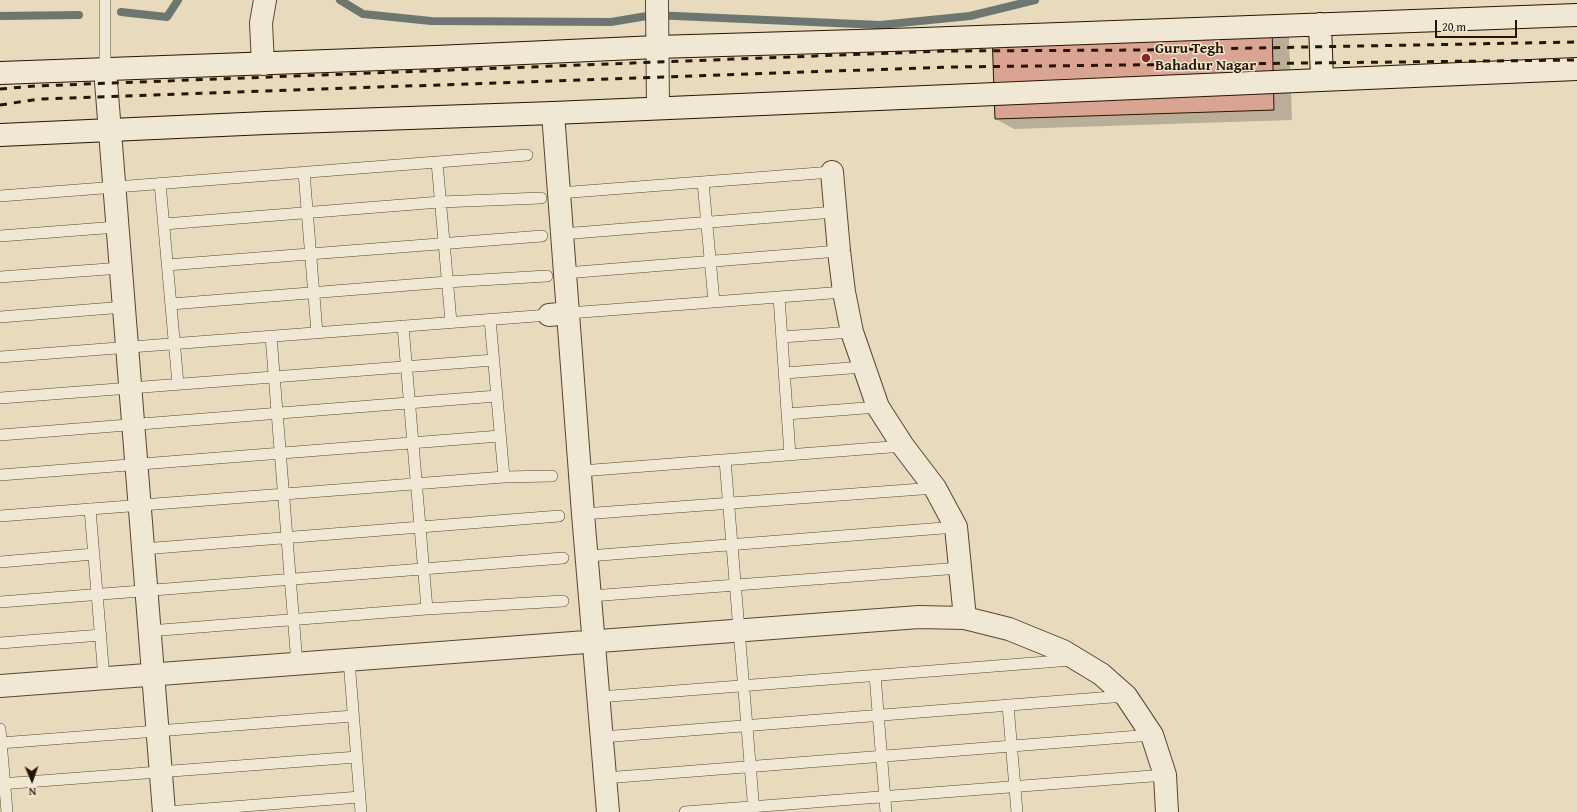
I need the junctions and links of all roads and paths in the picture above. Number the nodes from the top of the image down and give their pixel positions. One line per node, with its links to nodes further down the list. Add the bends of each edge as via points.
1 (105, 0): 8 (lane)
2 (265, 0): 7 (street, via 261,23)
3 (657, 0): 6 (street)
4 (1577, 14): 5 (street)
5 (1320, 24): 6 (street, via 931,39); 11 (street)
6 (657, 39): 7 (street); 12 (street)
7 (263, 64): 8 (street)
8 (105, 69): 10 (street); 14 (street)
9 (1577, 69): 11 (street)
10 (0, 73)
11 (1322, 80): 12 (street)
12 (658, 108): 13 (street)
13 (553, 113): 14 (street); 23 (street)
14 (110, 131): 15 (street); 22 (street)
15 (0, 135)
16 (527, 155): 17 (lane)
17 (437, 162): 18 (lane); 25 (lane)
18 (304, 172): 21 (lane); 27 (lane)
19 (832, 172): 20 (lane); 26 (street)
20 (703, 182): 23 (lane); 28 (lane)
21 (160, 183): 22 (lane); 29 (lane)
22 (114, 187): 24 (lane); 30 (street)
23 (550, 195): 25 (lane); 31 (street)
24 (0, 196)
25 (440, 202): 27 (lane); 33 (lane)
26 (835, 212): 28 (lane); 34 (street)
27 (308, 213): 29 (lane); 35 (lane)
28 (707, 222): 31 (lane); 36 (lane)
29 (164, 224): 37 (lane)
30 (117, 227): 32 (lane); 38 (street)
31 (552, 235): 33 (lane); 39 (street)
32 (0, 236)
33 (444, 243): 35 (lane); 41 (lane)
34 (839, 251): 36 (lane); 43 (street)
35 (311, 253): 37 (lane); 42 (lane)
36 (710, 261): 39 (lane); 45 (lane)
37 (167, 265): 46 (lane)
38 (120, 268): 40 (lane); 47 (street)
39 (556, 274): 41 (lane); 48 (street)
40 (0, 277)
41 (447, 282): 42 (lane); 51 (lane)
42 (314, 292): 46 (lane); 54 (lane)
43 (844, 292): 44 (lane); 53 (street)
44 (779, 297): 45 (lane); 56 (lane)
45 (714, 302): 48 (lane)
46 (171, 304): 57 (lane)
47 (124, 307): 49 (lane); 58 (street)
48 (559, 314): 50 (lane); 82 (street)
49 (0, 317)
50 (490, 319): 51 (lane); 60 (lane)
51 (451, 322): 52 (lane)
52 (403, 326): 54 (lane); 61 (lane)
53 (852, 332): 56 (lane); 62 (street)
54 (317, 333): 55 (lane)
55 (271, 336): 57 (lane); 64 (lane)
56 (782, 337): 63 (lane)
57 (174, 344): 58 (lane); 65 (lane)
58 (127, 348): 59 (lane); 66 (street)
59 (0, 357)
60 (494, 360): 61 (lane); 67 (lane)
61 (407, 367): 64 (lane); 69 (lane)
62 (863, 367): 63 (lane); 70 (street)
63 (785, 373): 72 (lane)
64 (274, 377): 65 (lane); 71 (lane)
65 (178, 384): 66 (lane)
66 (130, 388): 68 (lane); 73 (street)
67 (497, 396): 69 (lane); 75 (lane)
68 (0, 398)
69 (410, 402): 71 (lane); 76 (lane)
70 (878, 407): 72 (lane); 77 (street)
71 (277, 413): 73 (lane); 78 (lane)
72 (787, 414): 79 (lane)
73 (133, 424): 74 (lane); 81 (street)
74 (0, 435)
75 (500, 436): 76 (lane); 85 (lane)
76 (414, 443): 78 (lane); 86 (lane)
77 (903, 446): 79 (lane); 87 (street)
78 (281, 454): 81 (lane); 88 (lane)
79 (790, 455): 80 (lane)
80 (725, 460): 82 (lane); 89 (lane)
81 (136, 465): 83 (lane); 90 (street)
82 (581, 471): 92 (street)
83 (0, 475)
84 (552, 476): 85 (lane)
85 (504, 477): 86 (lane)
86 (417, 484): 88 (lane); 96 (lane)
87 (935, 488): 89 (lane); 95 (street)
88 (284, 494): 90 (lane); 97 (lane)
89 (729, 504): 92 (lane); 98 (lane)
90 (139, 506): 91 (lane); 99 (street)
91 (90, 509): 93 (lane); 100 (lane)
92 (583, 514): 101 (street)
93 (0, 516)
94 (559, 516): 96 (lane)
95 (956, 527): 98 (lane); 104 (street)
96 (420, 528): 97 (lane); 105 (lane)
97 (287, 538): 99 (lane); 106 (lane)
98 (732, 544): 101 (lane); 107 (lane)
99 (143, 549): 108 (street)
100 (94, 554): 103 (lane); 109 (lane)
101 (588, 556): 110 (street)
102 (563, 558): 105 (lane)
103 (0, 562)
104 (960, 568): 107 (lane); 114 (street)
105 (424, 569): 106 (lane); 113 (lane)
106 (290, 579): 108 (lane); 115 (lane)
107 (736, 585): 110 (lane); 116 (lane)
108 (146, 590): 109 (lane); 117 (street)
109 (97, 594): 112 (lane); 118 (lane)
110 (591, 596): 119 (street)
111 (563, 600): 113 (lane)
112 (0, 602)
113 (427, 609): 115 (lane)
114 (965, 618): 116 (street, via 919,617); 121 (street, via 1009,629)
115 (293, 620): 117 (lane); 123 (lane)
116 (739, 630): 119 (street); 127 (lane)
117 (149, 631): 124 (street)
118 (101, 635): 120 (lane); 126 (lane)
119 (595, 641): 122 (street); 130 (street)
120 (0, 642)
121 (1077, 659): 125 (lane); 129 (street, via 1101,674)
122 (349, 660): 123 (street); 132 (lane)
123 (297, 664): 124 (street)
124 (153, 675): 126 (street); 136 (street)
125 (875, 675): 127 (lane); 133 (lane)
126 (104, 678): 128 (street)
127 (744, 685): 130 (lane); 134 (lane)
128 (0, 686)
129 (1126, 696): 131 (lane); 137 (street)
130 (599, 697): 138 (street)
131 (1008, 705): 133 (lane); 140 (lane)
132 (353, 716): 136 (lane); 141 (lane)
133 (878, 716): 134 (lane); 142 (lane)
134 (747, 726): 138 (lane); 143 (lane)
135 (0, 729): 139 (lane)
136 (157, 731): 139 (lane); 144 (street)
137 (1152, 735): 140 (lane); 145 (street)
138 (602, 737): 146 (street)
139 (1, 743): 147 (lane)
140 (1012, 746): 142 (lane); 148 (lane)
141 (357, 756): 144 (lane); 150 (lane)
142 (881, 756): 143 (lane); 149 (lane)
143 (750, 767): 146 (lane); 151 (lane)
144 (160, 772): 147 (lane); 153 (street)
145 (1165, 774): 148 (lane); 160 (street)
146 (606, 778): 156 (street)
147 (2, 784): 152 (lane)
148 (1015, 786): 149 (lane); 159 (lane)
149 (884, 796): 151 (lane); 158 (lane)
150 (360, 797): 154 (lane); 155 (lane)
151 (754, 809): 157 (lane)
152 (7, 812)
153 (164, 812)
154 (167, 812)
155 (361, 812)
156 (608, 812)
157 (685, 812)
158 (886, 812)
159 (1017, 812)
160 (1167, 812)

